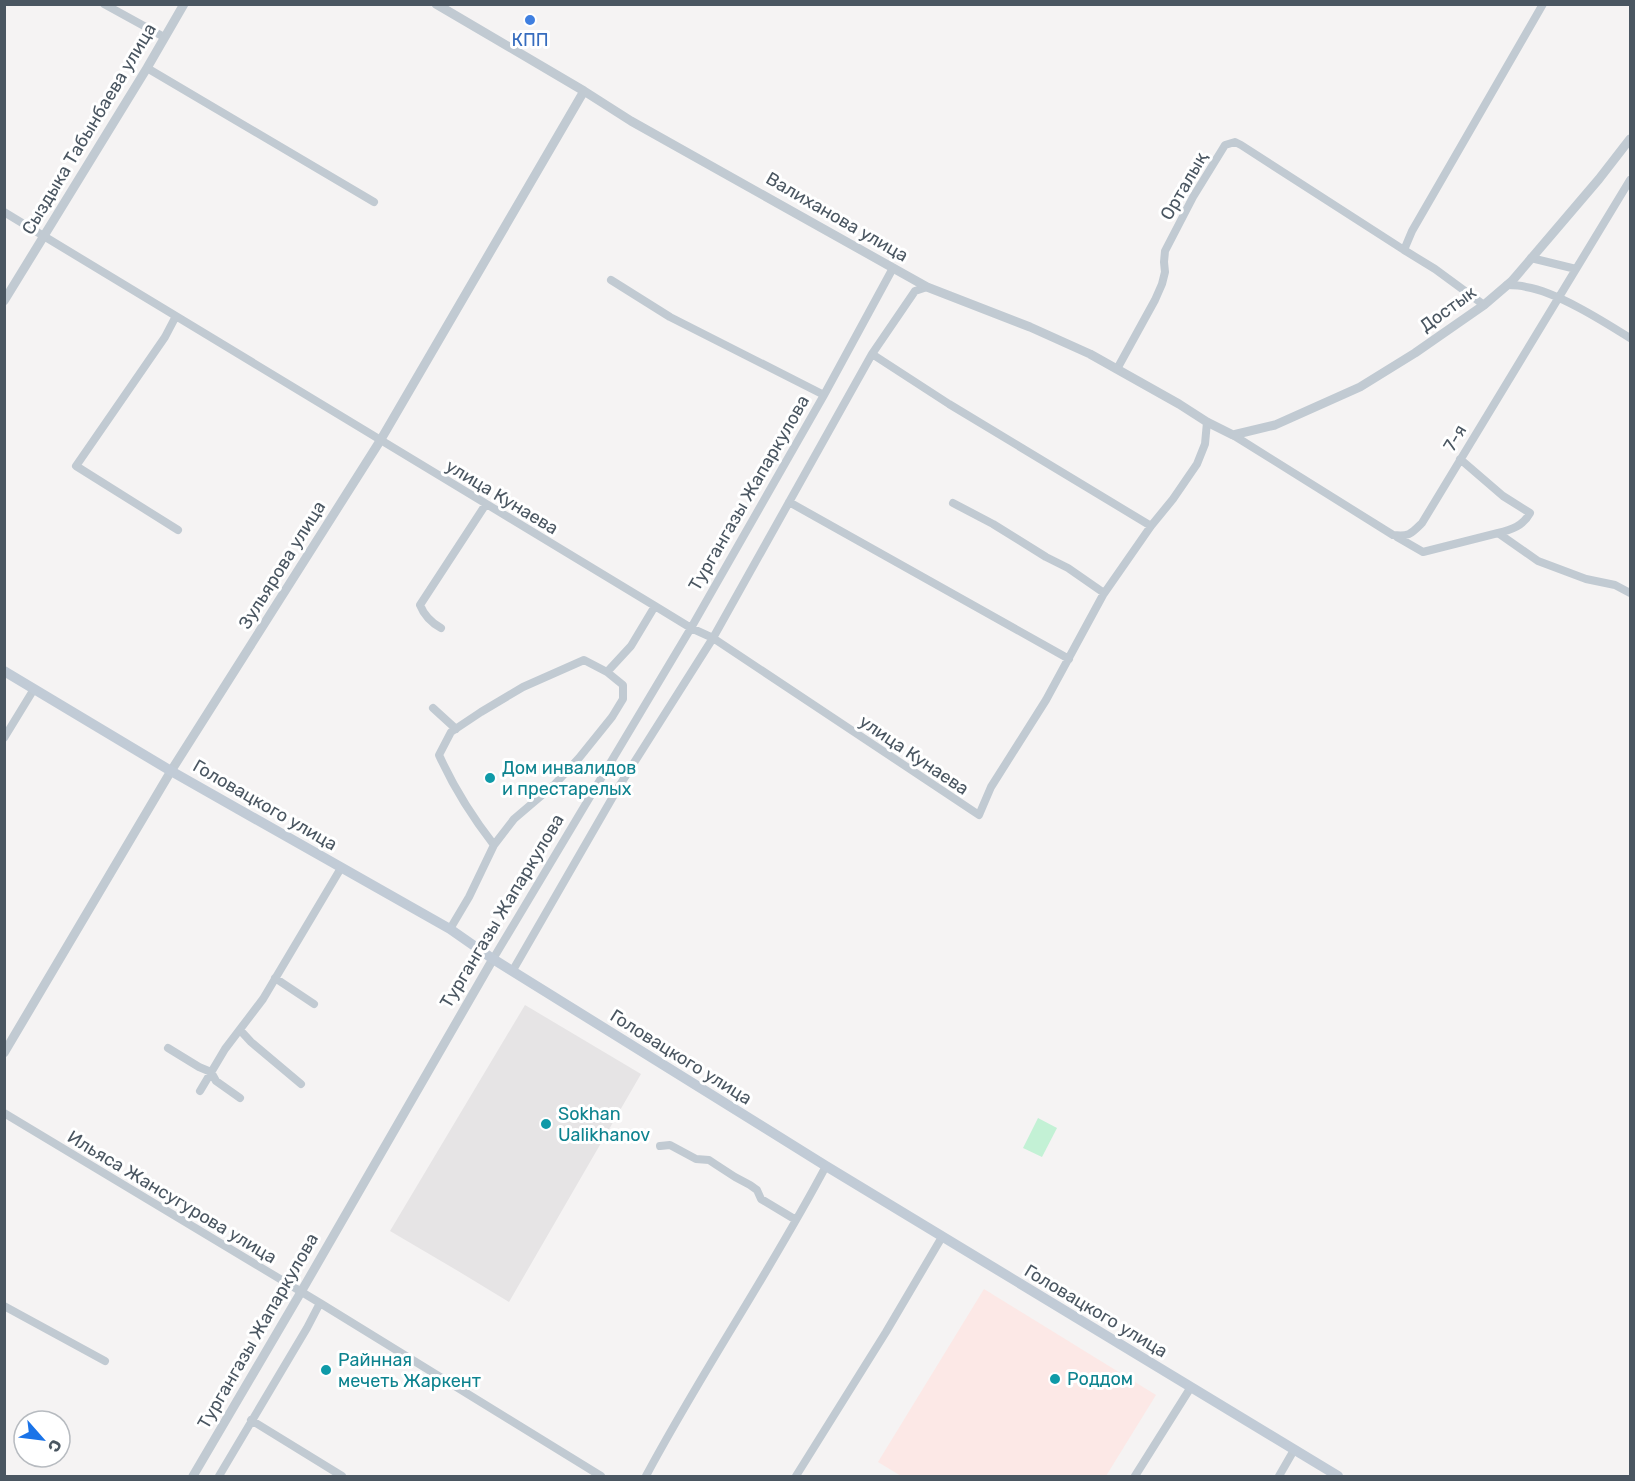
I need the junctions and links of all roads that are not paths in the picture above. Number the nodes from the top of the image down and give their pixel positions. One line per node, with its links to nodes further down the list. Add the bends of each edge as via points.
1 (104, 4): 5 (street)
2 (184, 4): 5 (street, Сыздыка Табынбаева улица)
3 (436, 4): 7 (street, Валиханова улица)
4 (1543, 4): 13 (street)
5 (164, 37): 6 (street, Сыздыка Табынбаева улица)
6 (147, 68): 10 (street); 12 (street, Сыздыка Табынбаева улица)
7 (584, 91): 15 (street, Валиханова улица); 30 (street, Зульярова улица)
8 (1630, 139): 14 (street, Достык)
9 (1630, 180): 16 (street, 7-я)
10 (374, 202)
11 (4, 212): 12 (street, улица Кунаева)
12 (43, 237): 21 (street, Сыздыка Табынбаева улица); 23 (street, улица Кунаева)
13 (1404, 250): 22 (street); 26 (street, Орталық, via 1241,145 1225,145 1192,197 1165,251 1162,284)
14 (1531, 258): 16 (street); 18 (street, Достык)
15 (893, 268): 19 (street, Валиханова улица); 27 (street, Тургангазы Жапаркулова)
16 (1576, 269): 20 (street, 7-я)
17 (611, 279): 27 (street, via 670,317)
18 (1507, 285): 20 (street, via 1526,286); 22 (street, Достык)
19 (927, 287): 25 (street, Тургангазы Жапаркулова, via 915,291); 26 (street, Валиханова улица, via 1030,327)
20 (1558, 298): 24 (street); 31 (street, 7-я)
21 (4, 301)
22 (1484, 305): 29 (street, Достык, via 1359,387 1275,425)
23 (176, 316): 30 (street, улица Кунаева); 36 (street, via 76,466)
24 (1630, 338)
25 (872, 354): 32 (street, Тургангазы Жапаркулова); 35 (street)
26 (1117, 369): 28 (street, Валиханова улица)
27 (824, 395): 43 (street, Тургангазы Жапаркулова)
28 (1207, 422): 29 (street, Валиханова улица); 35 (street, via 1205,444 1197,464)
29 (1233, 435): 38 (street)
30 (380, 441): 34 (street, улица Кунаева); 52 (street, Зульярова улица)
31 (1460, 459): 37 (street, via 1503,496 1530,513 1526,521 1512,530); 38 (street, 7-я, via 1422,523 1411,534)
32 (789, 502): 44 (street, Тургангазы Жапаркулова); 45 (street)
33 (953, 503): 39 (street, via 1068,568)
34 (486, 504): 41 (street, улица Кунаева); 42 (street, via 420,605 424,615)
35 (1151, 526): 39 (street)
36 (178, 530)
37 (1498, 533): 38 (street, via 1423,552); 40 (street, via 1538,561)
38 (1393, 535)
39 (1104, 593): 45 (street)
40 (1630, 593)
41 (655, 606): 43 (street, улица Кунаева); 47 (street, via 632,646)
42 (441, 628)
43 (691, 628): 44 (street, улица Кунаева); 56 (street, Тургангазы Жапаркулова)
44 (713, 638): 45 (street, улица Кунаева, via 978,815); 57 (street, Тургангазы Жапаркулова, via 618,788)
45 (1069, 659)
46 (4, 670): 48 (main road, Головацкого улица)
47 (607, 672): 50 (street, via 584,660 523,687); 53 (street, via 623,684 623,699 612,717 579,758 514,819)
48 (34, 689): 51 (street); 52 (main road, Головацкого улица)
49 (433, 708): 50 (street)
50 (456, 729): 53 (street, via 439,755)
51 (4, 738)
52 (171, 771): 54 (main road, Головацкого улица); 62 (street, Зульярова улица)
53 (494, 845): 55 (street)
54 (341, 868): 55 (main road, Головацкого улица); 58 (street)
55 (450, 929): 56 (main road, Головацкого улица)
56 (493, 958): 57 (main road, Головацкого улица); 72 (street, Тургангазы Жапаркулова)
57 (513, 970): 69 (main road, Головацкого улица)
58 (275, 978): 59 (street); 60 (street)
59 (314, 1005)
60 (240, 1030): 63 (street); 64 (street)
61 (168, 1048): 63 (street)
62 (4, 1053)
63 (211, 1072): 65 (street); 66 (street, via 216,1081)
64 (301, 1084)
65 (200, 1091)
66 (240, 1098)
67 (4, 1113): 72 (street, Ильяса Жансугурова улица)
68 (660, 1146): 70 (street, via 670,1145 696,1159 709,1160)
69 (826, 1166): 70 (street); 71 (main road, Головацкого улица)
70 (796, 1220): 83 (street)
71 (942, 1237): 76 (main road, Головацкого улица); 84 (street)
72 (301, 1292): 73 (street, Ильяса Жансугурова улица); 79 (street, Тургангазы Жапаркулова)
73 (320, 1303): 77 (street); 82 (street, Ильяса Жансугурова улица)
74 (4, 1306): 75 (street)
75 (105, 1361)
76 (1191, 1387): 78 (main road, Головацкого улица); 85 (street)
77 (251, 1420): 80 (street); 81 (street)
78 (1294, 1450): 86 (street); 87 (main road, Головацкого улица)
79 (193, 1476)
80 (219, 1476)
81 (342, 1476)
82 (601, 1476)
83 (646, 1476)
84 (796, 1476)
85 (1135, 1476)
86 (1279, 1476)
87 (1338, 1476)

